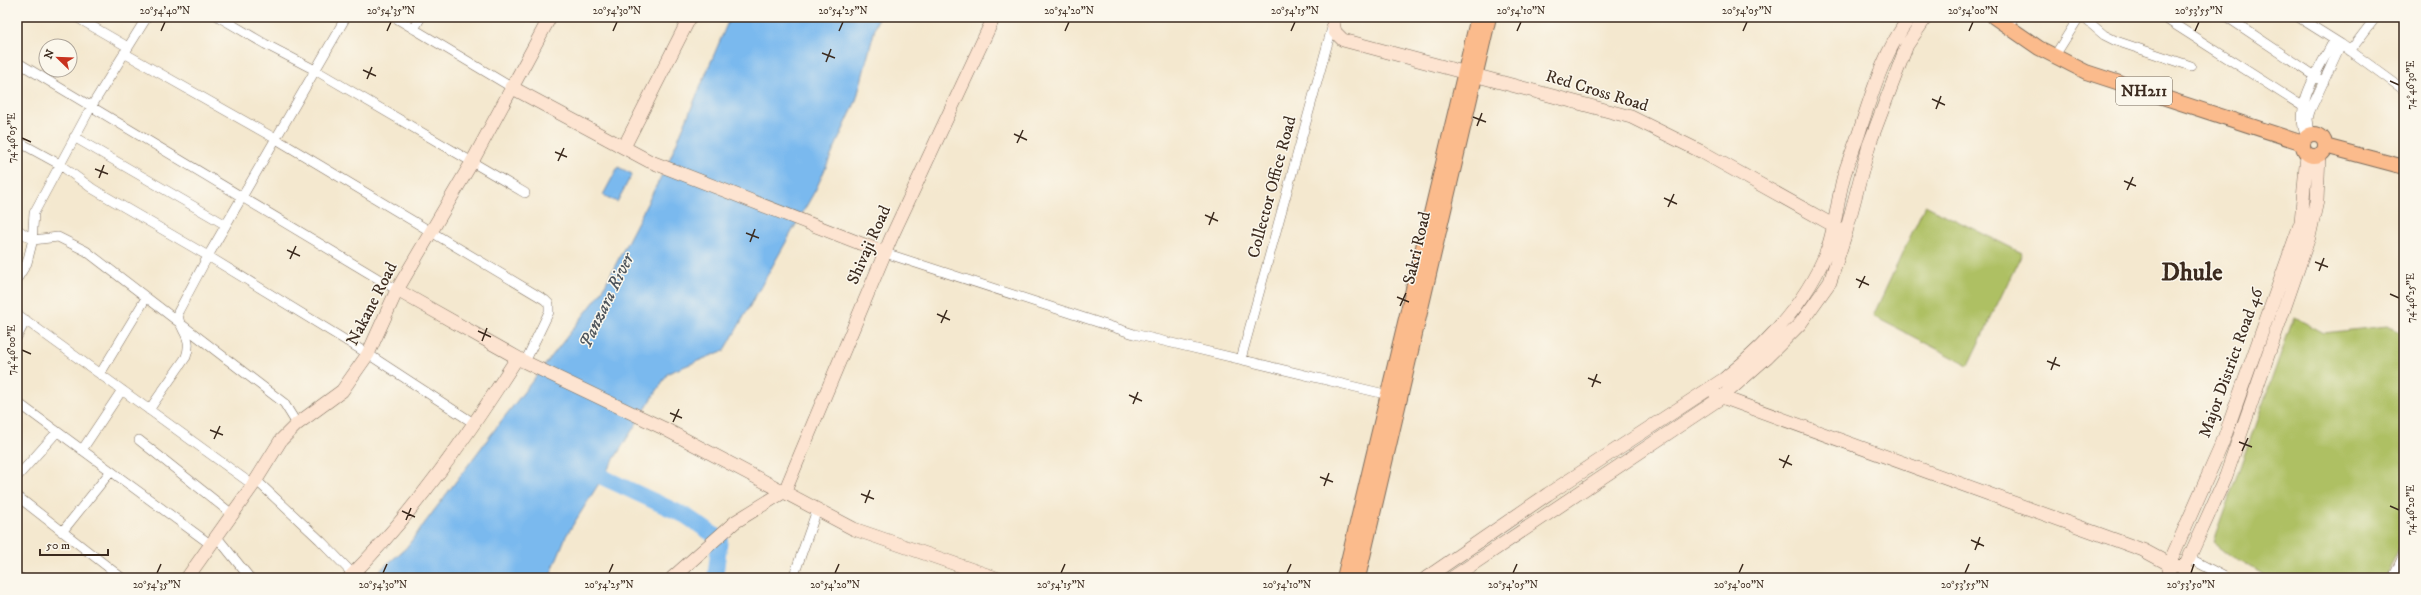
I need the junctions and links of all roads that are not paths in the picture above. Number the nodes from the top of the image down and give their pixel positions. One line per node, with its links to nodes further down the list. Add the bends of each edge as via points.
1 (76, 17): 25 (street)
2 (147, 17): 25 (street)
3 (219, 17): 30 (street)
4 (346, 17): 30 (street)
5 (394, 17): 23 (street)
6 (421, 17): 23 (street)
7 (550, 17): 33 (street, Nakane Road)
8 (690, 17): 41 (street)
9 (994, 17): 53 (street, Shivaji Road)
10 (1478, 17): 31 (main road)
11 (1489, 17): 31 (main road)
12 (1910, 17): 48 (street, via 1888,52 1843,178)
13 (1926, 17): 51 (street, via 1907,45 1871,138)
14 (1994, 17): 22 (main road, NH211)
15 (2079, 17): 27 (street)
16 (2083, 17): 29 (street, via 2104,35 2116,41)
17 (2163, 17): 36 (street)
18 (2226, 17): 32 (street)
19 (2298, 17): 24 (street)
20 (2376, 17): 26 (street)
21 (1332, 21): 31 (street, Red Cross Road, via 1335,32 1343,40); 63 (street, Collector Office Road)
22 (2011, 21): 27 (main road, NH211)
23 (414, 29): 33 (street)
24 (2338, 42): 26 (street); 32 (street)
25 (126, 50): 35 (street); 38 (street)
26 (2350, 51): 34 (street)
27 (2054, 57): 40 (main road, NH211, via 2086,72)
28 (17, 62): 35 (street)
29 (2191, 66)
30 (315, 70): 38 (street); 42 (street)
31 (1470, 74): 48 (street, Red Cross Road, via 1631,117 1702,152); 68 (main road)
32 (2320, 80): 36 (street)
33 (511, 87): 41 (street); 42 (street, Nakane Road)
34 (2404, 90)
35 (91, 108): 37 (street); 46 (street)
36 (2307, 109): 40 (street)
37 (74, 137): 43 (street); 47 (street)
38 (276, 139): 46 (street); 50 (street)
39 (17, 140): 43 (street)
40 (2312, 145): 44 (main road, NH211); 89 (street, Major District Road 46, via 2301,222 2222,444); 90 (street, Major District Road 46, via 2317,201 2309,237 2226,476)
41 (624, 147): 53 (street, via 649,161)
42 (472, 162): 45 (street); 50 (street, Nakane Road)
43 (59, 164): 52 (street, via 34,213); 54 (street, via 93,189)
44 (2404, 167)
45 (525, 193)
46 (242, 197): 47 (street); 56 (street)
47 (226, 225): 54 (street)
48 (1833, 225): 51 (street, Red Cross Road); 67 (street, via 1826,252 1800,301 1746,362)
49 (17, 229): 52 (street)
50 (431, 232): 56 (street, Nakane Road); 64 (street, via 549,304 549,312)
51 (1846, 232): 69 (street, via 1830,282 1817,303 1767,358)
52 (33, 240): 55 (street, via 27,263); 57 (street, via 58,237 72,242 86,250)
53 (885, 253): 63 (street, via 1134,334); 82 (street, Shivaji Road)
54 (208, 256): 60 (street, via 178,312); 62 (street)
55 (17, 279)
56 (397, 290): 62 (street, Nakane Road); 64 (street)
57 (146, 298): 60 (street); 65 (street)
58 (17, 314): 59 (street)
59 (26, 320): 61 (street); 65 (street)
60 (178, 321): 71 (street, via 187,334 189,348 186,357); 72 (street, via 284,403)
61 (17, 336)
62 (368, 354): 72 (street, Nakane Road, via 342,391); 73 (street)
63 (1241, 359): 68 (street)
64 (526, 363): 73 (street); 82 (street, via 663,428)
65 (100, 374): 66 (street)
66 (122, 390): 71 (street); 76 (street)
67 (1705, 392): 69 (street); 77 (street)
68 (1393, 396): 100 (main road); 101 (main road)
69 (1722, 398): 80 (street); 89 (street, via 2143,550)
70 (17, 402): 74 (street)
71 (149, 410): 81 (street)
72 (297, 424): 81 (street, Nakane Road, via 281,440)
73 (475, 424): 92 (street, via 377,550)
74 (57, 432): 76 (street); 79 (street)
75 (138, 440): 85 (street)
76 (82, 450): 78 (street)
77 (1588, 468): 80 (street); 102 (street)
78 (111, 471): 86 (street); 87 (street)
79 (17, 477)
80 (1597, 481): 103 (street)
81 (254, 483): 85 (street, Nakane Road); 92 (street, via 314,534)
82 (785, 491): 84 (street); 93 (street, via 735,522)
83 (17, 496): 86 (street)
84 (817, 510): 98 (street); 99 (street, via 879,539)
85 (232, 514): 87 (street, Nakane Road)
86 (62, 532): 95 (street)
87 (213, 540): 96 (street, Nakane Road); 97 (street)
88 (2404, 554): 106 (street)
89 (2169, 564): 90 (street); 104 (street, Major District Road 46)
90 (2186, 568): 105 (street)
91 (17, 576): 94 (street)
92 (351, 576)
93 (676, 576)
94 (20, 578)
95 (122, 578)
96 (187, 578)
97 (250, 578)
98 (793, 578)
99 (996, 578)
100 (1344, 578)
101 (1358, 578)
102 (1426, 578)
103 (1452, 578)
104 (2170, 578)
105 (2227, 578)
106 (2393, 578)

